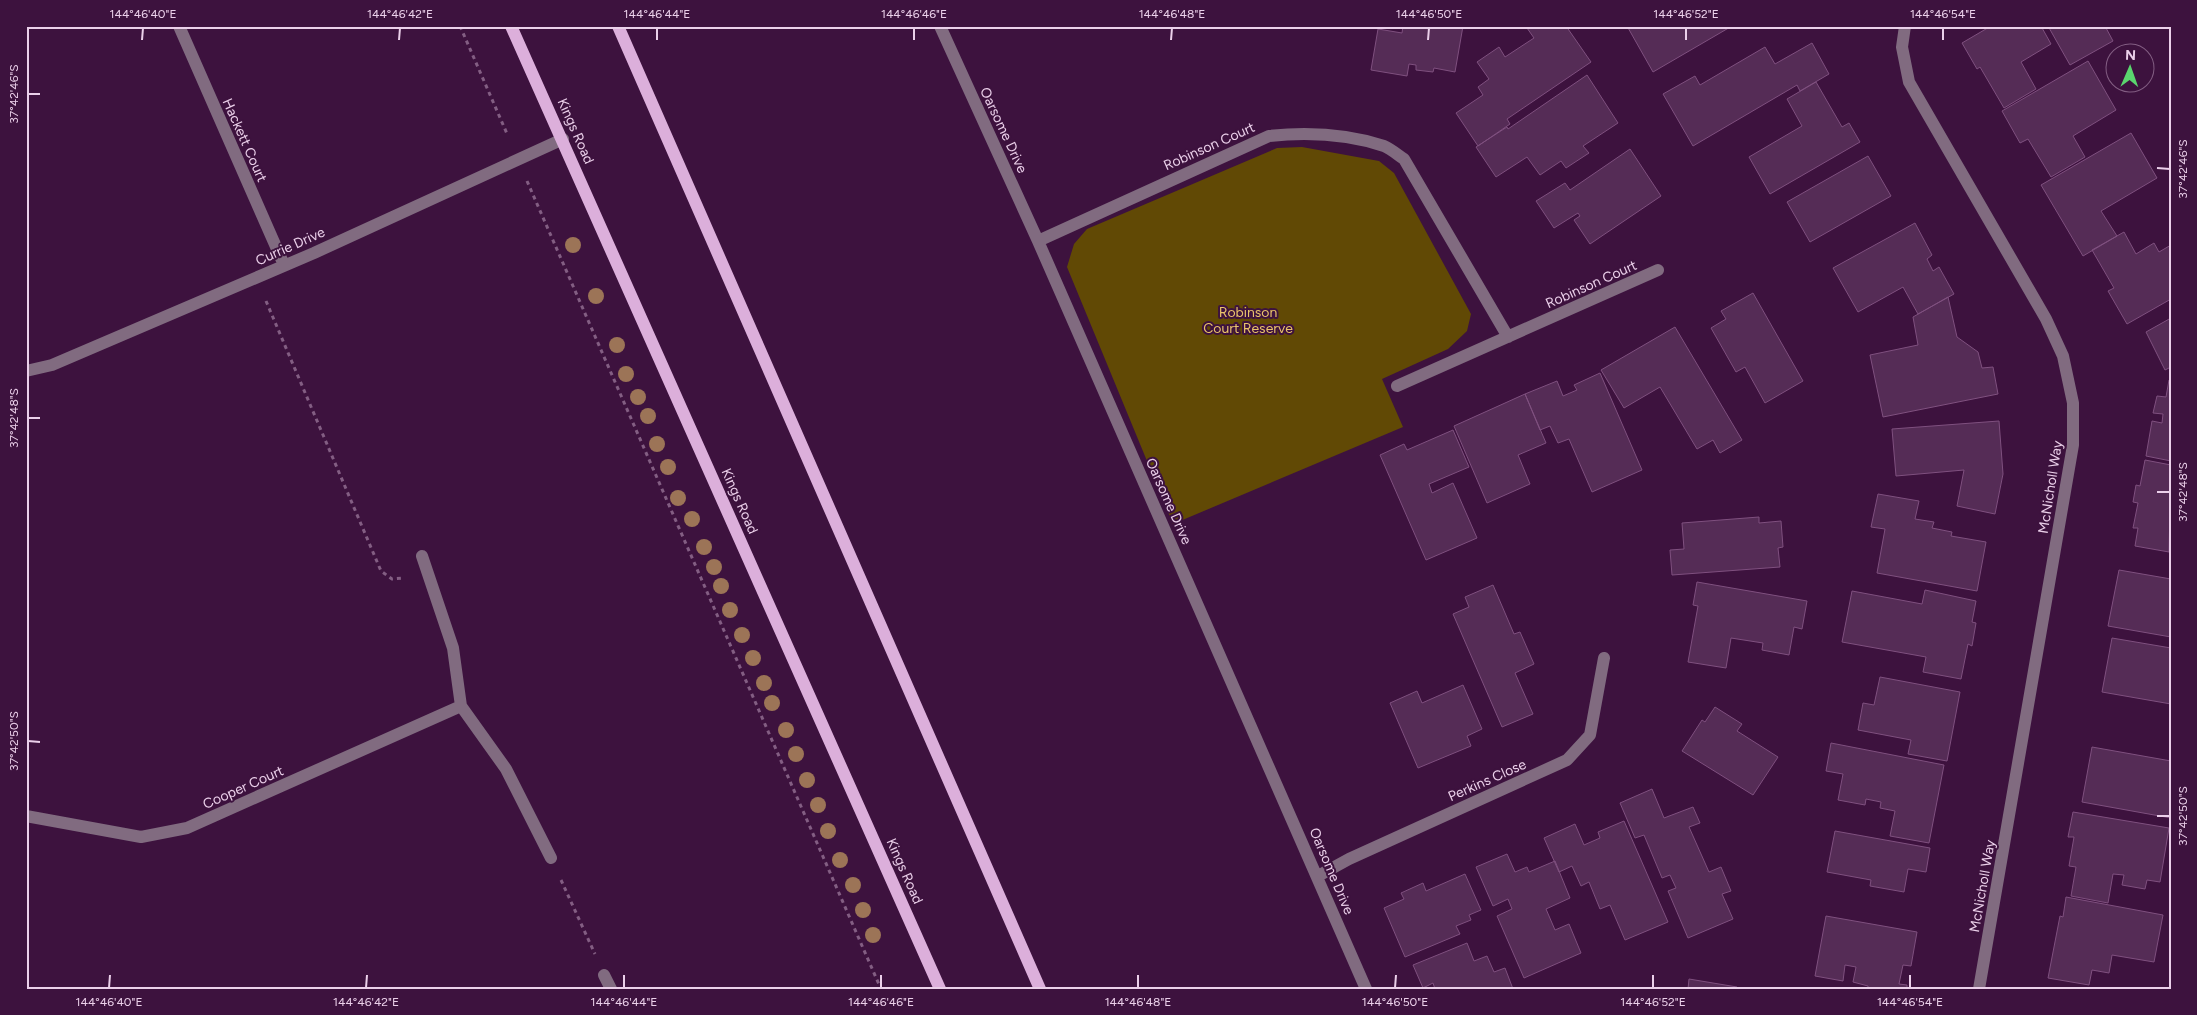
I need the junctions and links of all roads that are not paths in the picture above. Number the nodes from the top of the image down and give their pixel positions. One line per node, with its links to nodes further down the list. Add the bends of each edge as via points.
1 (180, 26): 8 (street, Hackett Court)
2 (512, 26): 6 (main road, Kings Road)
3 (618, 26): 22 (main road)
4 (940, 26): 7 (street, Oarsome Drive)
5 (1905, 26): 24 (street, McNicholl Way, via 1902,47 1909,82 2046,319 2062,356 2073,403 2073,444)
6 (563, 139): 8 (street, Currie Drive); 21 (main road, Kings Road)
7 (1038, 240): 10 (street, Robinson Court, via 1269,136 1327,134 1386,147 1404,160); 18 (street, Oarsome Drive)
8 (284, 266): 11 (street, Currie Drive, via 52,365)
9 (1658, 270): 10 (street, Robinson Court)
10 (1508, 337): 12 (street, Robinson Court)
11 (26, 371)
12 (1397, 386)
13 (422, 556): 15 (street, via 453,648)
14 (1604, 658): 18 (street, Perkins Close, via 1590,735 1567,760)
15 (461, 706): 16 (street, Cooper Court, via 188,828 141,837); 17 (street, via 506,769)
16 (26, 816)
17 (551, 858)
18 (1318, 876): 23 (street, Oarsome Drive)
19 (604, 975): 20 (street)
20 (611, 989)
21 (940, 989)
22 (1040, 989)
23 (1366, 989)
24 (1979, 989)

